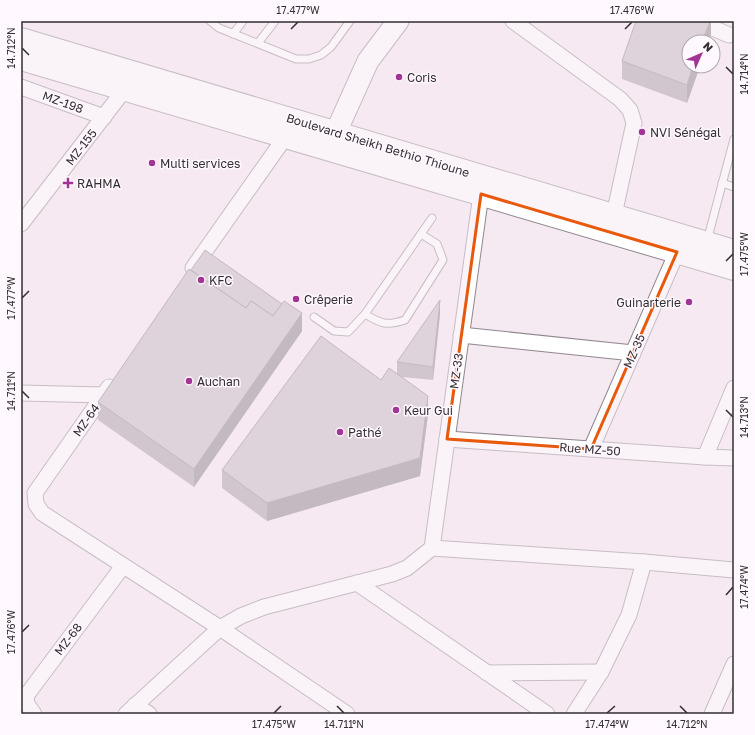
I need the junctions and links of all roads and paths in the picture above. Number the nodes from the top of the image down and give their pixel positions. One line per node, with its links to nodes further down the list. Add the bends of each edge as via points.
1 (210, 21): 8 (lane)
2 (243, 21): 8 (lane)
3 (275, 21): 11 (lane)
4 (350, 21): 11 (lane, via 331,47 321,55 309,59 296,59)
5 (398, 21): 16 (street, via 368,61)
6 (513, 21): 22 (street, via 620,99 630,110 634,123)
7 (696, 21): 9 (street)
8 (233, 34): 11 (lane)
9 (729, 35)
10 (21, 39): 16 (main road, Boulevard Sheikh Bethio Thioune)
11 (258, 43)
12 (21, 59): 14 (main road, Boulevard Sheikh Bethio Thioune)
13 (21, 87): 15 (street, MZ-198)
14 (125, 89): 15 (street, MZ-155); 17 (main road, Boulevard Sheikh Bethio Thioune)
15 (104, 117): 24 (street, MZ-155)
16 (336, 132): 22 (main road, Boulevard Sheikh Bethio Thioune)
17 (286, 136): 21 (main road, Boulevard Sheikh Bethio Thioune); 30 (street)
18 (734, 139): 19 (lane)
19 (722, 183): 20 (lane); 26 (lane)
20 (734, 187)
21 (481, 194): 28 (main road, Boulevard Sheikh Bethio Thioune); 33 (street, MZ-33)
22 (614, 215): 26 (main road, Boulevard Sheikh Bethio Thioune)
23 (432, 218): 25 (lane)
24 (21, 224)
25 (421, 234): 31 (lane); 31 (lane, via 437,244 443,260 405,320 394,324 379,323)
26 (707, 243): 27 (main road, Boulevard Sheikh Bethio Thioune)
27 (734, 251)
28 (677, 252): 29 (main road, Boulevard Sheikh Bethio Thioune); 34 (street, MZ-35)
29 (734, 269)
30 (185, 280)
31 (365, 314): 32 (lane, via 348,332 334,331)
32 (314, 317)
33 (461, 335): 34 (street); 39 (street, MZ-33)
34 (633, 353): 40 (street, MZ-35)
35 (118, 376): 38 (street, MZ-64)
36 (734, 388): 41 (street)
37 (21, 393): 38 (street)
38 (104, 395): 45 (street, MZ-64, via 35,493 36,504 42,513)
39 (447, 439): 40 (street, Rue MZ-50); 43 (street, MZ-33)
40 (591, 449): 41 (street, Rue MZ-50)
41 (705, 457): 42 (street, Rue MZ-50)
42 (734, 458)
43 (432, 548): 44 (street); 47 (street, via 407,568)
44 (644, 562): 46 (street); 50 (street, via 629,615)
45 (123, 566): 48 (street, MZ-64); 54 (street, MZ-68, via 26,696 27,704)
46 (734, 570)
47 (357, 583): 48 (street, via 264,607); 51 (street)
48 (220, 628): 53 (street); 56 (street, MZ-64)
49 (734, 664): 59 (street)
50 (601, 672): 51 (street); 58 (street)
51 (487, 673): 52 (street)
52 (528, 709): 57 (street)
53 (131, 710): 55 (street)
54 (34, 714)
55 (149, 714)
56 (347, 714)
57 (547, 714)
58 (574, 714)
59 (712, 714)

